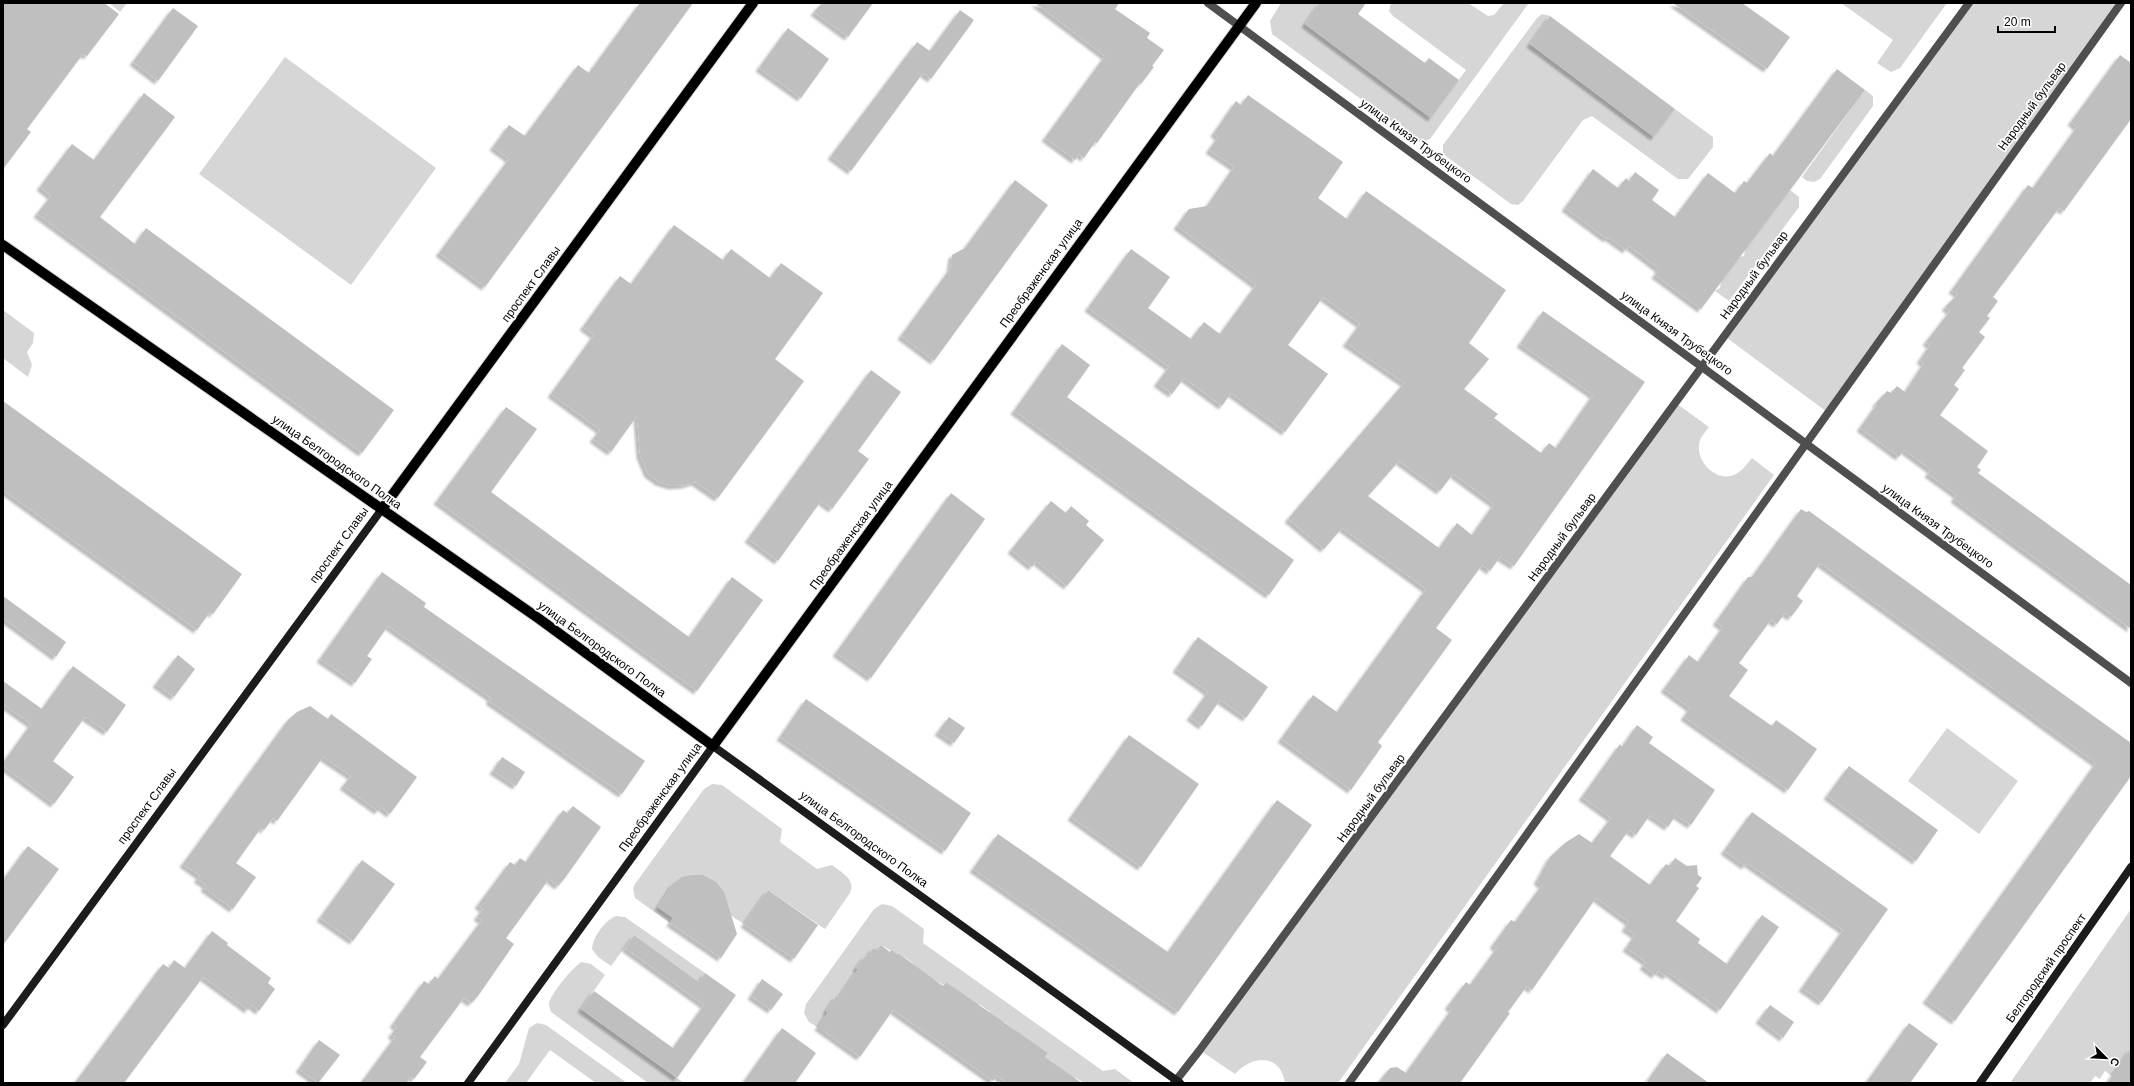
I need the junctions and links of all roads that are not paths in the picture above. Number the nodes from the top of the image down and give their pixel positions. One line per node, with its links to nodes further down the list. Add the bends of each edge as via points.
1 (753, 3): 10 (main road, проспект Славы)
2 (1208, 3): 6 (street, улица Князя Трубецкого)
3 (1256, 3): 6 (main road, Преображенская улица)
4 (1969, 3): 8 (street, Народный бульвар)
5 (2121, 3): 9 (street, Народный бульвар)
6 (1239, 26): 8 (street, улица Князя Трубецкого); 12 (main road, Преображенская улица)
7 (3, 245): 10 (main road, улица Белгородского Полка)
8 (1702, 367): 9 (street, улица Князя Трубецкого); 15 (street, Народный бульвар)
9 (1806, 444): 11 (street, улица Князя Трубецкого); 17 (street, Народный бульвар)
10 (382, 509): 12 (main road, улица Белгородского Полка, via 538,618); 14 (main road, проспект Славы)
11 (2131, 683)
12 (713, 746): 15 (main road, улица Белгородского Полка); 16 (main road, Преображенская улица)
13 (2131, 867): 18 (main road, Белгородский проспект)
14 (3, 1025)
15 (1177, 1082)
16 (468, 1083)
17 (1349, 1083)
18 (1980, 1083)

